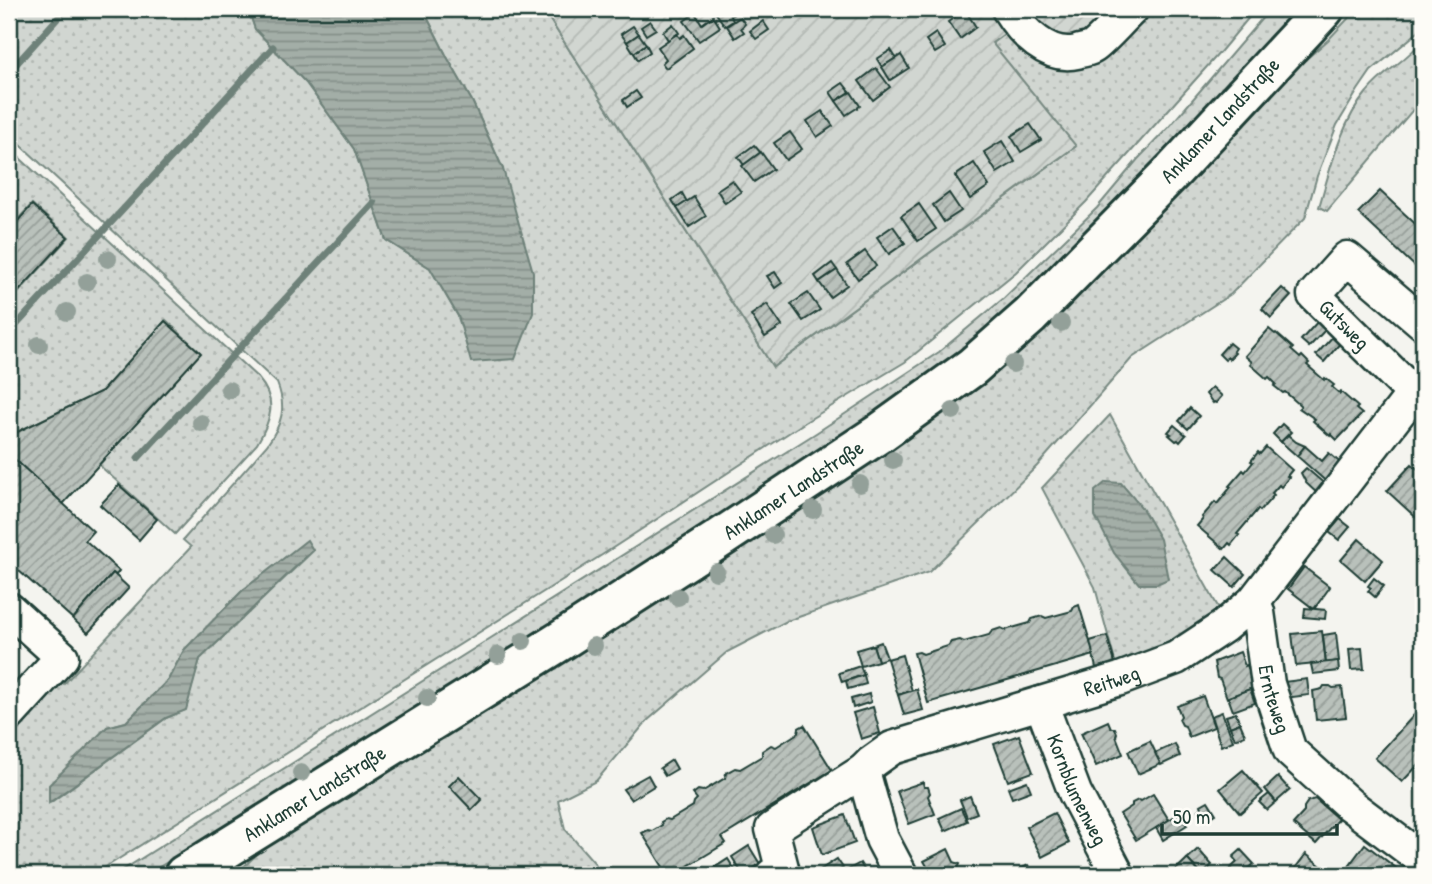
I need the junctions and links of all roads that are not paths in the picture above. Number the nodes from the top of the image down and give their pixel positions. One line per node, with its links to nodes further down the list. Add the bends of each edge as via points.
1 (1008, 9): 2 (street, via 1039,43 1053,52 1070,54 1092,48)
2 (1132, 9)
3 (1325, 9): 12 (main road, Anklamer Landstraße, via 1174,170 1030,316 972,367 716,541)
4 (1423, 323): 5 (street, Gutsweg, via 1347,258 1314,295)
5 (1418, 398): 6 (street, Reitweg)
6 (1253, 602): 8 (street, Reitweg, via 1176,658); 11 (street, Ernteweg, via 1268,684 1290,751 1350,805)
7 (9, 609): 9 (street, via 62,657)
8 (1041, 703): 10 (street, Reitweg, via 892,748); 15 (street, Kornblumenweg, via 1075,793)
9 (9, 715)
10 (863, 771): 13 (street, Reitweg, via 772,829 782,869); 14 (street, via 882,839)
11 (1423, 860)
12 (184, 875)
13 (772, 875)
14 (901, 875)
15 (1118, 875)

